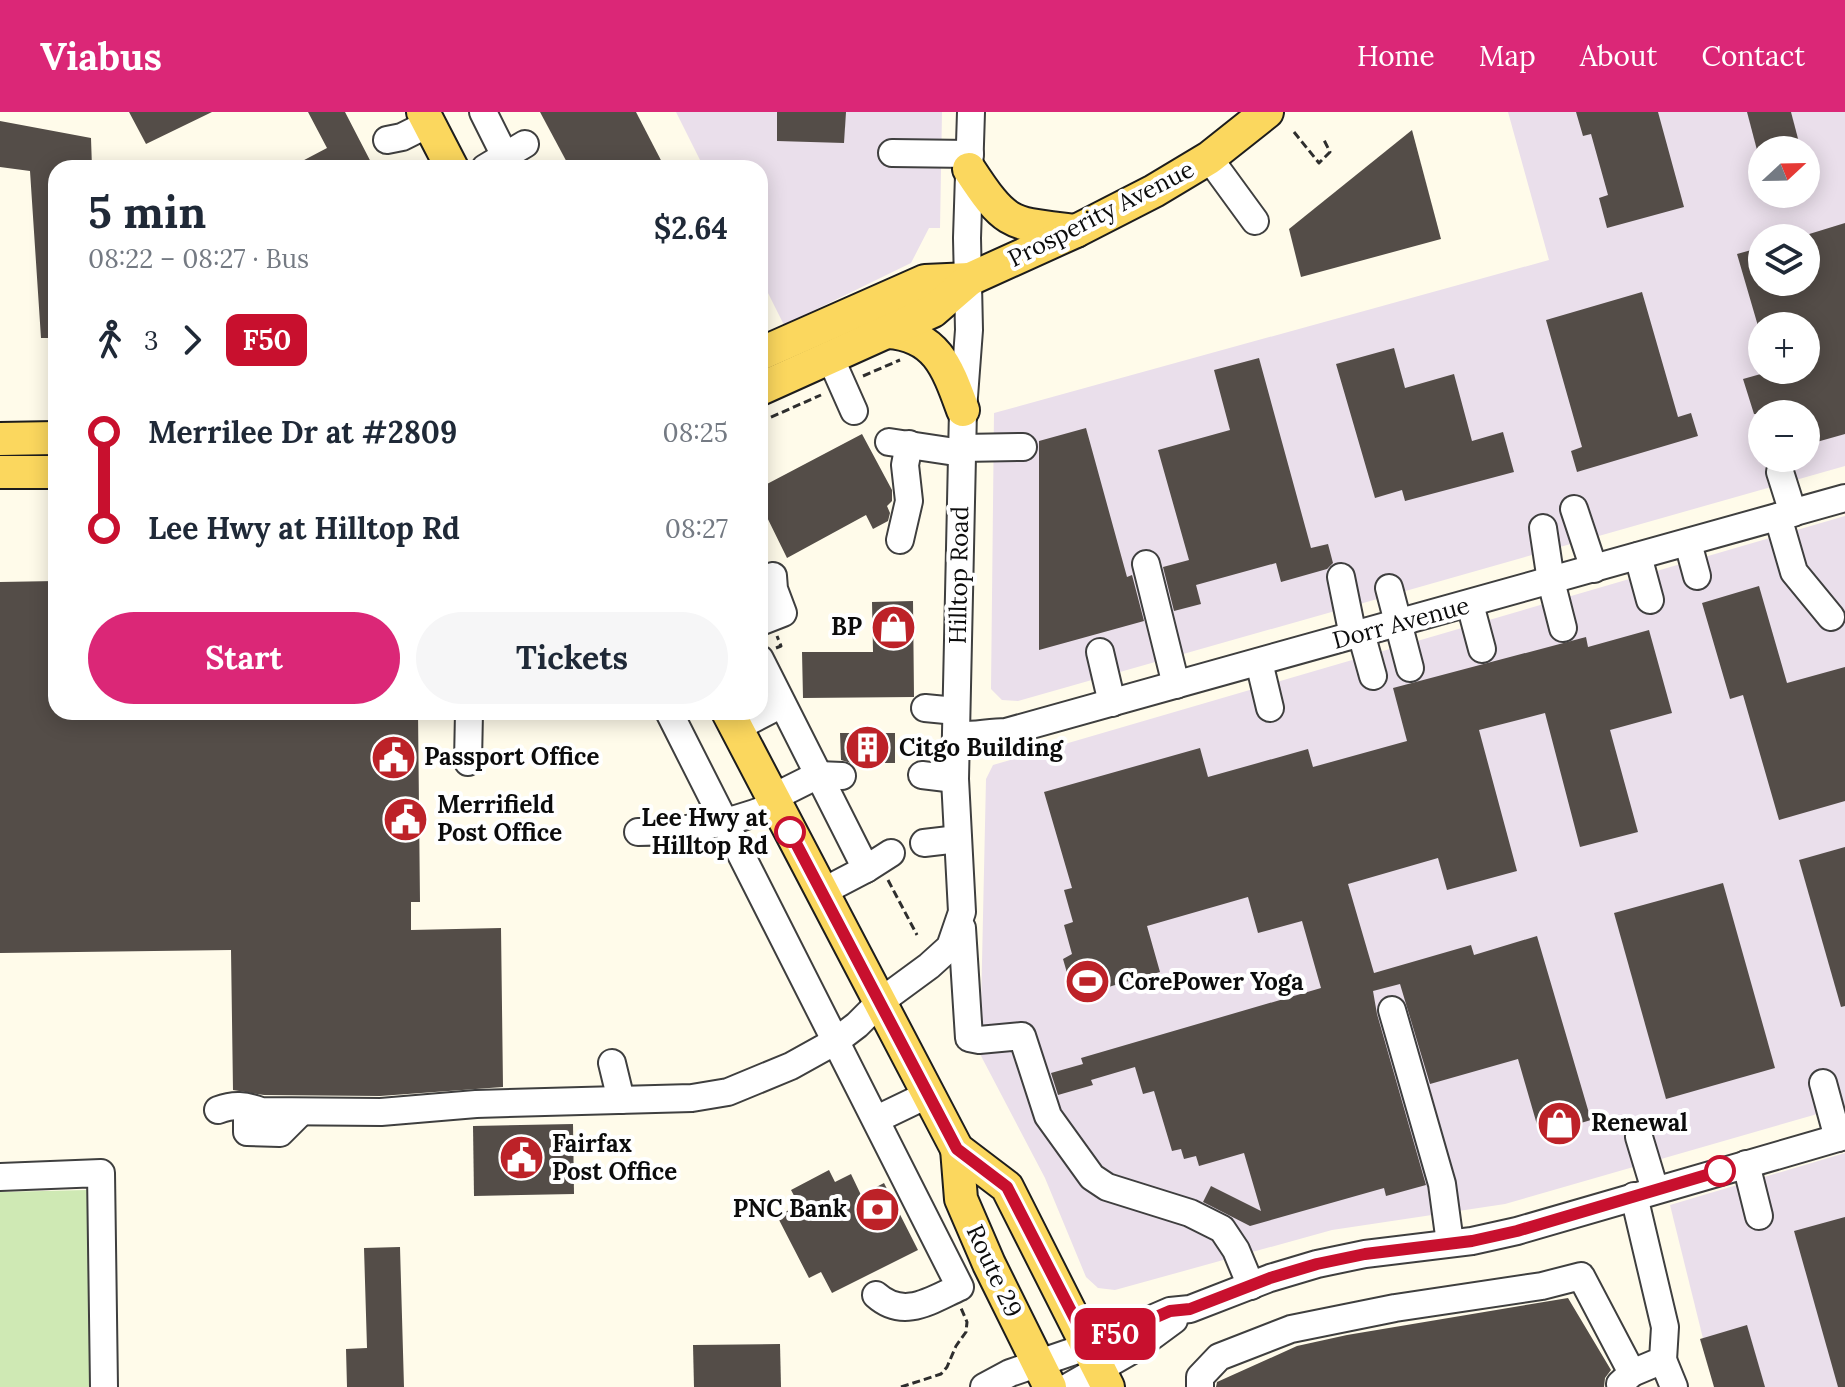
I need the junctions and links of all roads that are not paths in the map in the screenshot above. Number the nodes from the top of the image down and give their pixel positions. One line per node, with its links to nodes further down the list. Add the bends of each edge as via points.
1 (483, 112): 8 (street)
2 (971, 112): 10 (street, Hilltop Road)
3 (1267, 112): 7 (main road, Prosperity Avenue)
4 (426, 118): 5 (street, via 402,137); 9 (main road)
5 (387, 140)
6 (892, 153): 10 (street)
7 (1209, 158): 11 (street); 12 (main road, Prosperity Avenue)
8 (506, 159)
9 (448, 160)
10 (970, 161): 12 (main road, via 985,194 1007,218); 13 (street, Hilltop Road)
11 (1255, 221)
12 (1076, 231): 13 (main road, Prosperity Avenue)
13 (970, 279): 14 (main road, Prosperity Avenue, via 933,311); 15 (main road, Prosperity Avenue, via 925,281); 18 (street, Hilltop Road)
14 (888, 332): 16 (main road, Prosperity Avenue); 18 (main road, via 913,336 930,346 946,367)
15 (768, 350)
16 (830, 357): 17 (main road, Prosperity Avenue); 19 (street)
17 (768, 385)
18 (963, 410): 23 (street, Hilltop Road)
19 (854, 411)
20 (48, 438): 21 (main road)
21 (0, 439)
22 (1023, 447): 23 (street)
23 (962, 451): 31 (street, via 899,443 909,501); 64 (street, Hilltop Road)
24 (0, 472): 25 (main road)
25 (48, 472)
26 (1780, 472): 29 (street)
27 (1845, 498): 29 (street, Dorr Avenue)
28 (1574, 509): 35 (street)
29 (1786, 515): 32 (street, Dorr Avenue); 43 (street, via 1794,572)
30 (1543, 528): 39 (street)
31 (900, 540)
32 (1688, 543): 33 (street, Dorr Avenue); 37 (street)
33 (1638, 556): 35 (street, Dorr Avenue); 41 (street)
34 (1146, 564): 54 (street)
35 (1594, 569): 39 (street, Dorr Avenue)
36 (773, 576): 44 (street, via 783,613)
37 (1697, 576)
38 (1341, 577): 47 (street)
39 (1551, 581): 42 (street, Dorr Avenue); 46 (street)
40 (1389, 588): 45 (street)
41 (1650, 600)
42 (1470, 604): 45 (street, Dorr Avenue); 48 (street)
43 (1831, 617)
44 (768, 619)
45 (1398, 623): 47 (street, Dorr Avenue); 51 (street)
46 (1563, 628)
47 (1357, 634): 50 (street, Dorr Avenue); 53 (street)
48 (1482, 649)
49 (1100, 652): 55 (street)
50 (1259, 662): 54 (street, Dorr Avenue); 58 (street)
51 (1410, 668)
52 (768, 675): 56 (street)
53 (1373, 676)
54 (1176, 685): 55 (street, Dorr Avenue)
55 (1112, 703): 64 (street, Dorr Avenue, via 977,736)
56 (784, 708): 59 (street); 60 (street); 67 (street)
57 (925, 708): 64 (street, Dorr Avenue)
58 (1270, 708)
59 (814, 711)
60 (768, 712)
61 (469, 720): 65 (street)
62 (673, 720): 70 (street)
63 (732, 720): 69 (main road, Route 29)
64 (956, 723): 68 (street, Hilltop Road)
65 (468, 762)
66 (922, 775): 68 (street)
67 (830, 776): 69 (street); 75 (street)
68 (955, 779): 72 (street, Hilltop Road)
69 (774, 801): 70 (street, via 747,816); 76 (main road, Route 29)
70 (724, 820): 71 (street); 80 (street)
71 (638, 832)
72 (958, 839): 73 (street); 77 (street, Hilltop Road)
73 (924, 843)
74 (891, 853): 75 (street)
75 (866, 869): 76 (street)
76 (822, 892): 78 (main road, Route 29)
77 (962, 912): 78 (street, Hilltop Road, via 950,947); 95 (street, via 969,1038 1022,1036 1048,1116 1092,1177 1222,1229)
78 (880, 1002): 80 (street, Hilltop Road); 83 (main road, Route 29)
79 (1392, 1010): 94 (street, via 1442,1184)
80 (836, 1041): 84 (street, Hilltop Road, via 728,1092); 86 (street)
81 (605, 1063): 84 (street)
82 (1823, 1083): 88 (street)
83 (927, 1095): 86 (street); 89 (main road, Route 29)
84 (610, 1100): 85 (street, Hilltop Road, via 254,1114 247,1105)
85 (211, 1103)
86 (877, 1119): 96 (street, via 956,1289 918,1307 888,1305)
87 (1639, 1137): 92 (street)
88 (1842, 1137): 90 (street)
89 (957, 1149): 99 (main road, Route 29, via 1007,1187); 100 (main road, Route 29, via 961,1199)
90 (1746, 1164): 92 (street); 93 (street)
91 (0, 1177): 101 (street, via 101,1173)
92 (1644, 1193): 94 (street, via 1517,1231); 98 (street, via 1665,1327)
93 (1759, 1216)
94 (1450, 1243): 95 (street, via 1341,1259)
95 (1251, 1286): 97 (street)
96 (876, 1295)
97 (1190, 1309): 99 (street); 99 (street, via 1170,1311 1124,1330)
98 (1663, 1360): 104 (street, via 1626,1379 1581,1276 1543,1294 1345,1326 1244,1358 1219,1357 1200,1377); 105 (street)
99 (1099, 1367): 100 (street); 103 (street)
100 (1045, 1376): 102 (street, via 1010,1373)
101 (104, 1387)
102 (984, 1387)
103 (1068, 1387)
104 (1200, 1387)
105 (1674, 1387)

